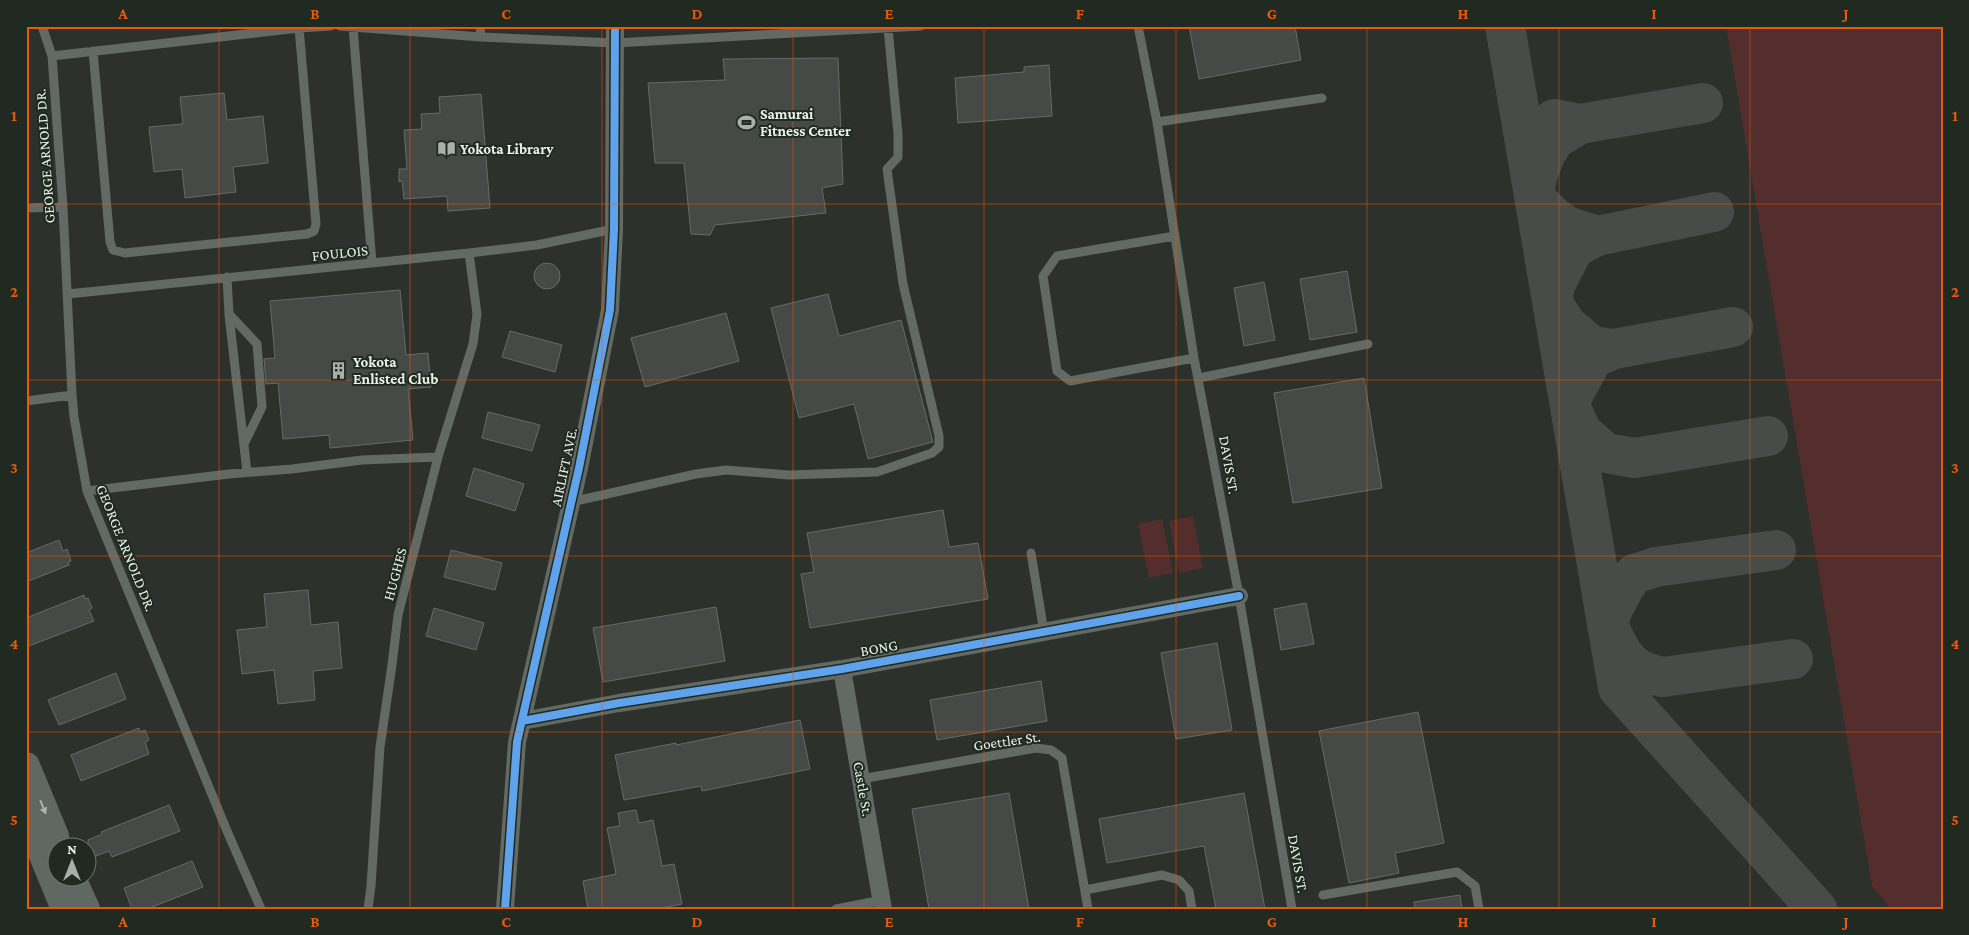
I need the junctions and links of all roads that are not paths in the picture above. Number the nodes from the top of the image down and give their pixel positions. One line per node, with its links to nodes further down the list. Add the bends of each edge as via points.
1 (42, 26): 13 (lane, GEORGE ARNOLD DR.)
2 (331, 26): 8 (lane)
3 (340, 26): 7 (lane)
4 (480, 26): 11 (lane)
5 (921, 26): 9 (lane)
6 (1138, 26): 15 (lane, DAVIS ST.)
7 (353, 27): 11 (lane); 21 (lane)
8 (299, 28): 12 (lane); 12 (lane, via 316,224 314,231 307,234 125,253 113,250)
9 (888, 28): 10 (lane); 34 (lane, via 898,157 887,169 903,284 939,447 932,453 877,472 789,475 726,470)
10 (615, 35): 11 (lane); 18 (street, AIRLIFT AVE.)
11 (481, 37)
12 (93, 52): 13 (lane)
13 (52, 56): 16 (lane, GEORGE ARNOLD DR.)
14 (1322, 98): 15 (lane)
15 (1157, 122): 19 (lane, DAVIS ST.)
16 (64, 207): 17 (lane); 23 (lane, GEORGE ARNOLD DR.)
17 (26, 208)
18 (614, 229): 20 (lane, FOULOIS, via 538,245); 34 (street, AIRLIFT AVE., via 610,310)
19 (1175, 236): 26 (lane, DAVIS ST.); 26 (lane, via 1057,256 1043,276 1057,371 1070,381)
20 (470, 253): 21 (lane, FOULOIS); 31 (lane, HUGHES, via 476,314 473,344)
21 (372, 263): 22 (lane, FOULOIS)
22 (227, 278): 23 (lane, FOULOIS); 24 (lane)
23 (68, 294): 28 (lane, GEORGE ARNOLD DR.)
24 (229, 315): 30 (lane); 30 (lane, via 257,344 262,407)
25 (1368, 344): 27 (lane)
26 (1194, 358): 27 (lane, DAVIS ST.)
27 (1199, 378): 36 (lane, DAVIS ST.)
28 (72, 396): 29 (lane); 33 (lane, GEORGE ARNOLD DR.)
29 (26, 401)
30 (244, 444): 32 (lane)
31 (438, 457): 32 (lane, via 362,460); 51 (lane, HUGHES, via 398,615 380,747)
32 (247, 472): 33 (lane)
33 (87, 492): 50 (lane, GEORGE ARNOLD DR.)
34 (571, 502): 39 (street, AIRLIFT AVE.)
35 (1031, 553): 37 (lane)
36 (1239, 596): 37 (street, BONG); 56 (lane, DAVIS ST.)
37 (1044, 632): 38 (street, BONG)
38 (842, 669): 39 (street, BONG); 41 (street, Castle St.)
39 (522, 721): 52 (street, AIRLIFT AVE., via 517,742)
40 (26, 766): 43 (highway, one-way to 43)
41 (861, 780): 45 (lane, Goettler St., via 1036,748 1050,750 1062,758); 47 (street, Castle St.)
42 (28, 826): 48 (highway)
43 (56, 838)
44 (77, 888): 49 (highway)
45 (1085, 890): 54 (lane, Goettler St.); 55 (lane, via 1162,875 1179,880 1189,890)
46 (1323, 896): 57 (lane, via 1457,872 1475,886)
47 (883, 905): 53 (lane)
48 (65, 909)
49 (86, 909)
50 (261, 909)
51 (368, 909)
52 (505, 909)
53 (836, 909)
54 (1088, 909)
55 (1192, 909)
56 (1292, 909)
57 (1479, 909)

